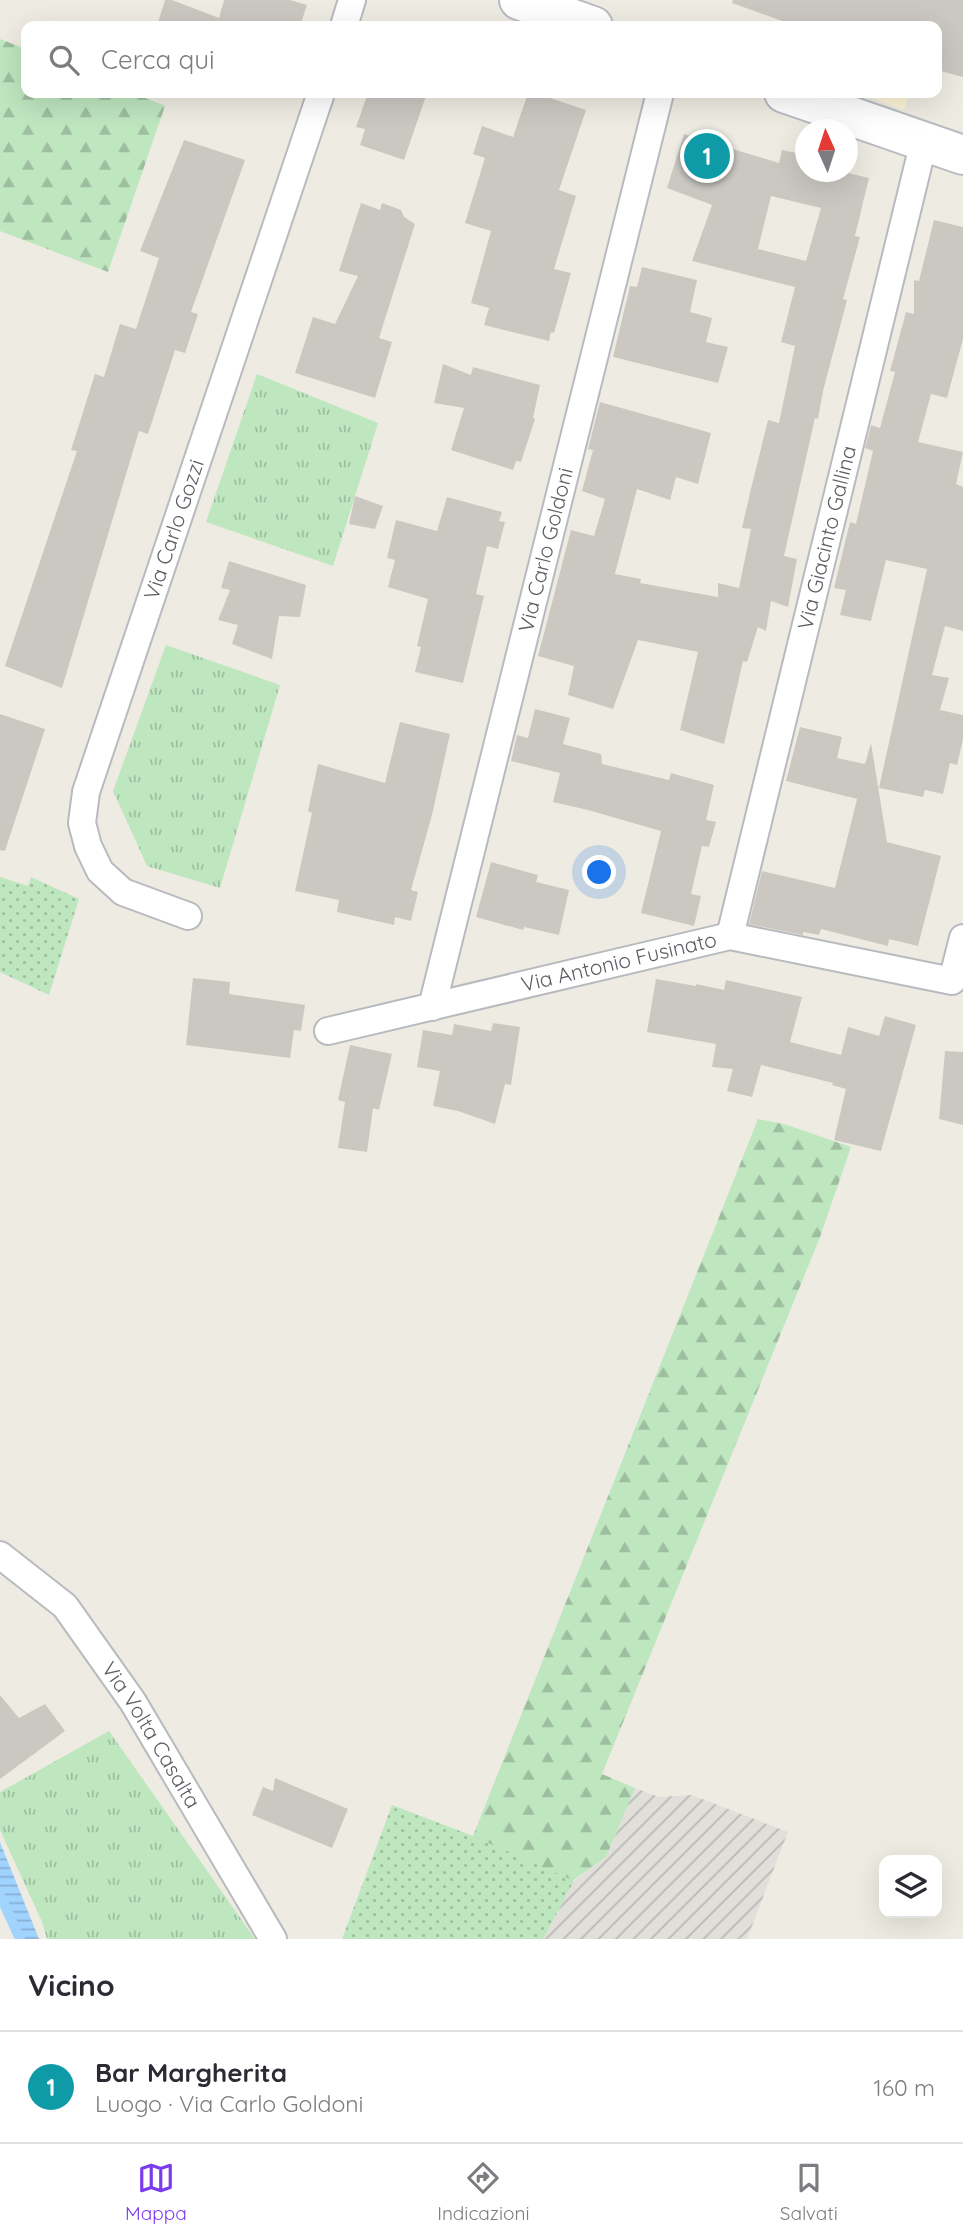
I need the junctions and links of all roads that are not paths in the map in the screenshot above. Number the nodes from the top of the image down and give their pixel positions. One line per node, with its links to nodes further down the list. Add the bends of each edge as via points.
1 (352, 0): 3 (street)
2 (519, 0): 4 (street)
3 (346, 21)
4 (579, 21)
5 (319, 98): 10 (street, Via Carlo Gozzi, via 86,792 82,823 100,871 123,892)
6 (659, 98): 13 (street, Via Carlo Goldoni)
7 (799, 98): 8 (street)
8 (924, 141): 9 (street); 11 (street, Via Giacinto Gallina)
9 (963, 155)
10 (188, 916)
11 (730, 936): 12 (street, Via Antonio Fusinato, via 952,981); 13 (street, Via Antonio Fusinato)
12 (963, 938)
13 (432, 1007): 14 (street, Via Antonio Fusinato)
14 (328, 1031)
15 (0, 1556): 16 (street, Via Volta Casalta, via 65,1606 134,1702)
16 (273, 1939)

